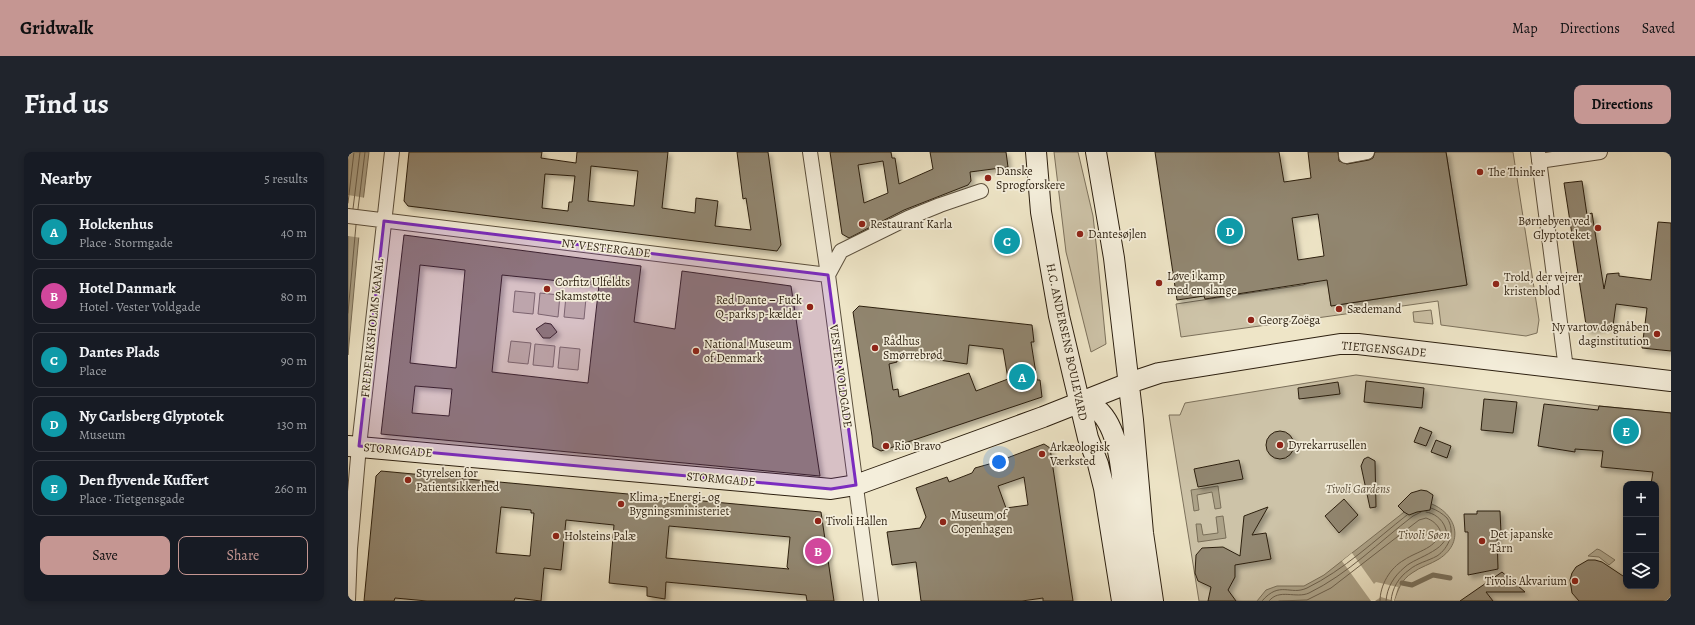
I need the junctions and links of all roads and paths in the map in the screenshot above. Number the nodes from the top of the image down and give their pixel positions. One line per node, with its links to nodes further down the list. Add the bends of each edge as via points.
1 (392, 152): 11 (street, FREDERIKSHOLMS KANAL)
2 (810, 152): 12 (street, VESTER VOLDGADE)
3 (1036, 152): 16 (street, H.C. ANDERSENS BOULEVARD, via 1048,257)
4 (1096, 152): 15 (street, via 1114,258)
5 (1346, 152): 6 (street, via 1346,156)
6 (1367, 152)
7 (1600, 152): 8 (street)
8 (1539, 156): 13 (street)
9 (981, 191): 12 (street, via 940,205 842,251)
10 (348, 216): 11 (street, NY VESTERGADE)
11 (384, 221): 12 (street, NY VESTERGADE); 17 (street, FREDERIKSHOLMS KANAL)
12 (828, 275): 18 (street, VESTER VOLDGADE)
13 (1566, 369): 14 (street, TIETGENSGADE); 15 (street, TIETGENSGADE, via 1350,344 1166,371)
14 (1671, 381)
15 (1128, 383): 16 (street, TIETGENSGADE); 24 (street, via 1143,532)
16 (1080, 403): 18 (street, STORMGADE); 22 (street, H.C. ANDERSENS BOULEVARD, via 1104,488); 23 (street, via 1094,408 1104,417 1118,453)
17 (354, 446): 18 (street, STORMGADE, via 831,489); 19 (street, FREDERIKSHOLMS KANAL)
18 (856, 486): 21 (street, VESTER VOLDGADE)
19 (349, 549): 20 (street, FREDERIKSHOLMS KANAL)
20 (348, 601)
21 (871, 601)
22 (1122, 601)
23 (1137, 601)
24 (1153, 601)

